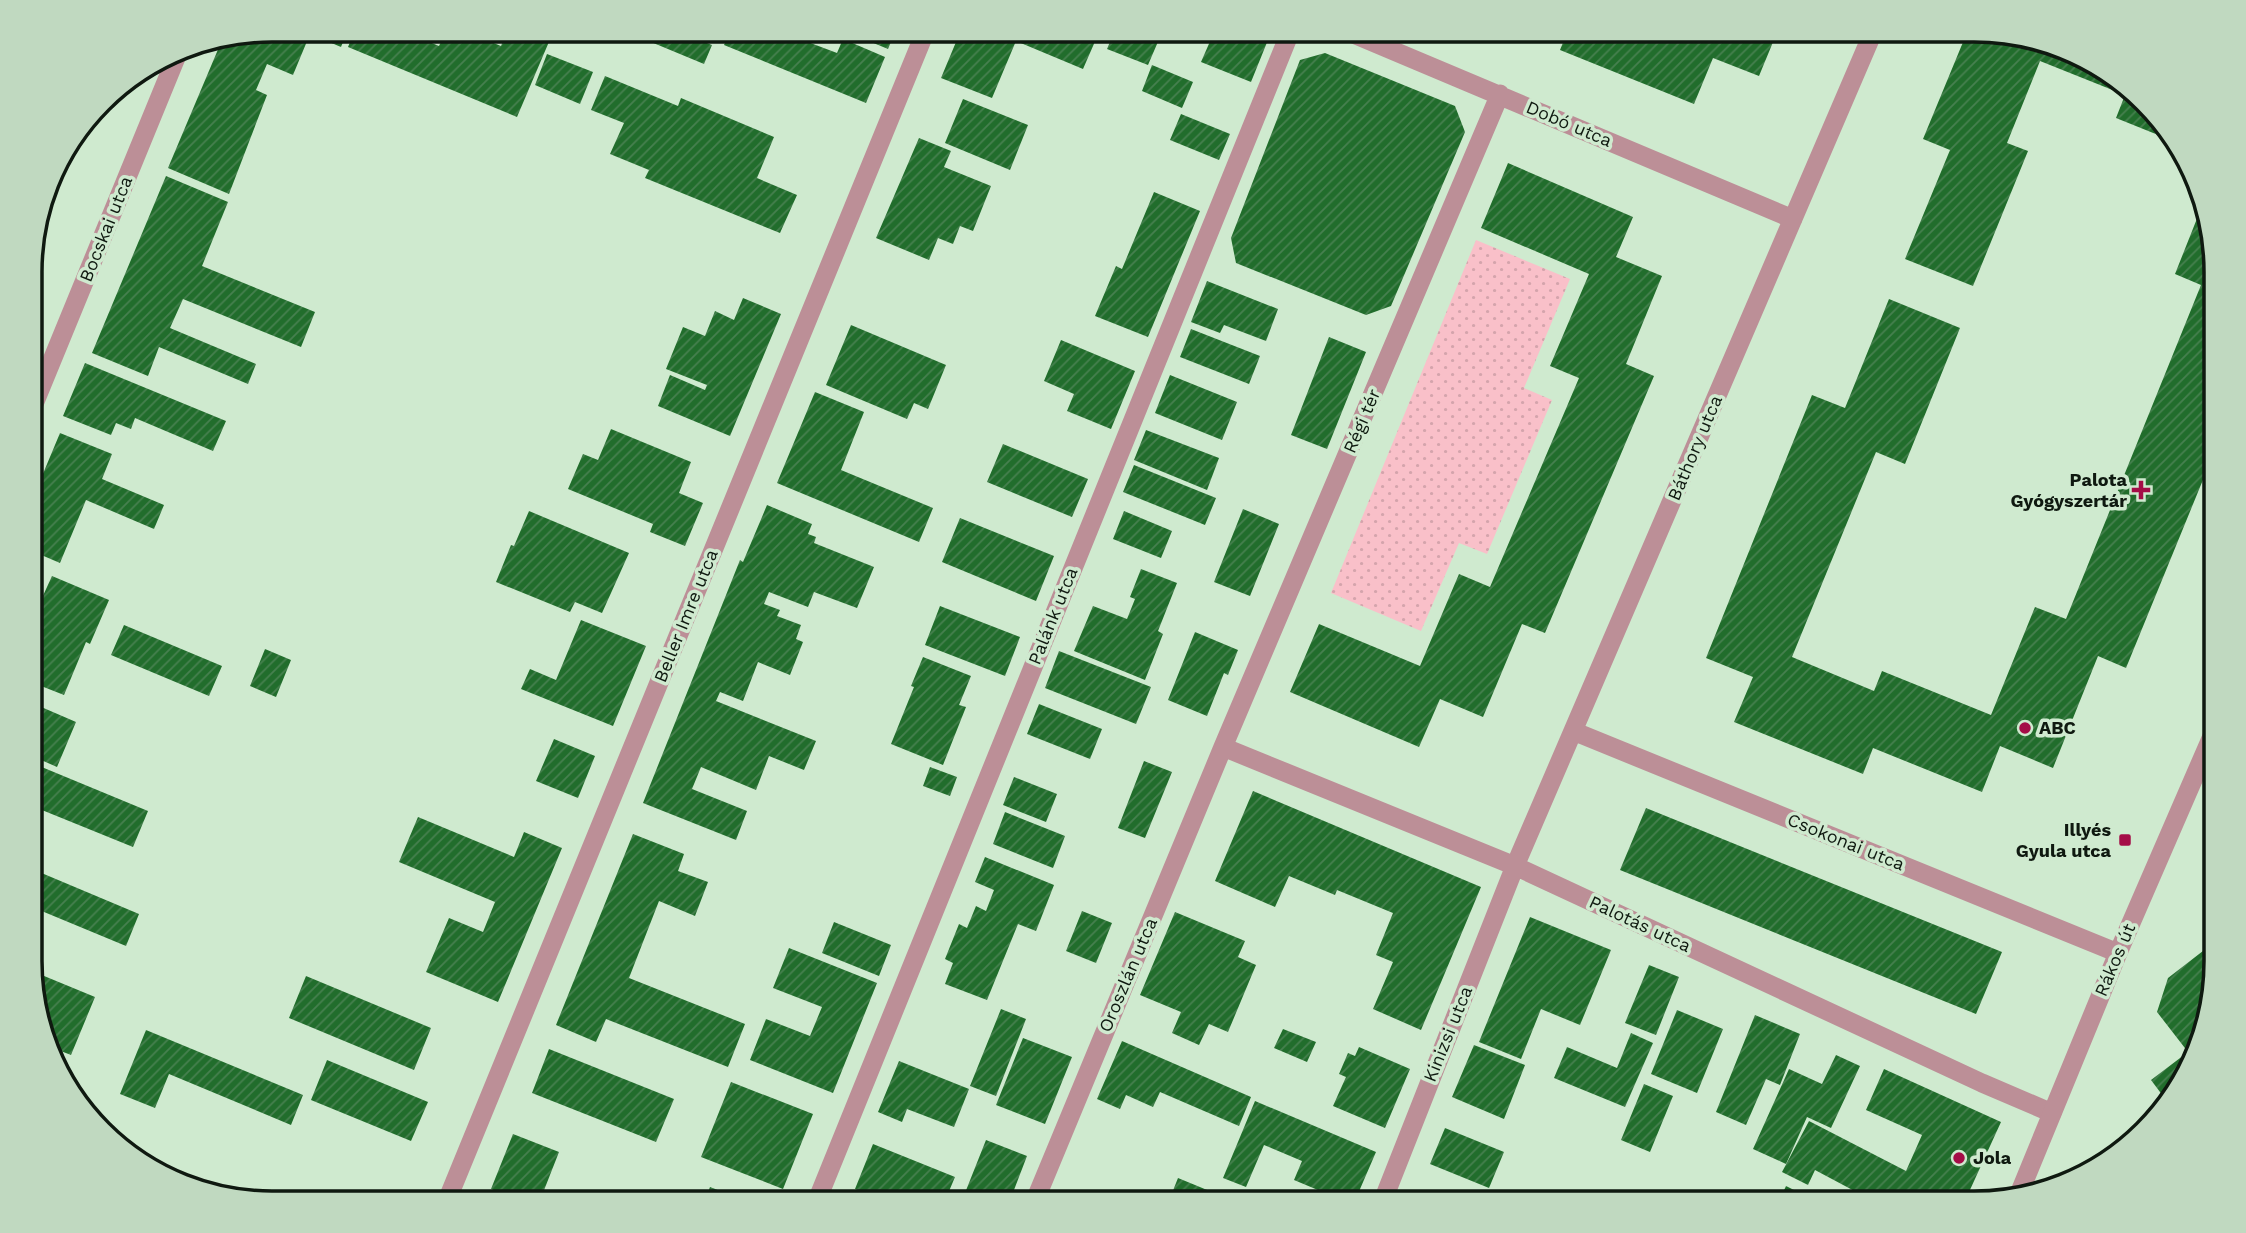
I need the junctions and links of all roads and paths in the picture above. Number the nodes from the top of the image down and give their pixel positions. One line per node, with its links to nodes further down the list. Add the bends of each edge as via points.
1 (921, 42): 16 (street, Beller Imre utca)
2 (1286, 42): 17 (street, Palánk utca)
3 (1373, 42): 6 (street, Dobó utca)
4 (1869, 42): 7 (street, Báthory utca)
5 (173, 65): 8 (street, Bocskai utca)
6 (1500, 94): 7 (street, Dobó utca); 10 (street, Régi tér)
7 (1793, 219): 9 (street, Báthory utca)
8 (42, 385)
9 (1573, 731): 12 (street, Báthory utca); 13 (street, Csokonai utca)
10 (1223, 747): 12 (street, Palotás utca); 18 (street, Oroszlán utca)
11 (2204, 755): 13 (street, Rákos út)
12 (1515, 866): 14 (street, Palotás utca); 19 (street, Kinizsi utca)
13 (2118, 953): 14 (street, Rákos út)
14 (2052, 1113): 15 (street, Rákos út)
15 (2023, 1185)
16 (451, 1191)
17 (821, 1191)
18 (1039, 1191)
19 (1387, 1191)

